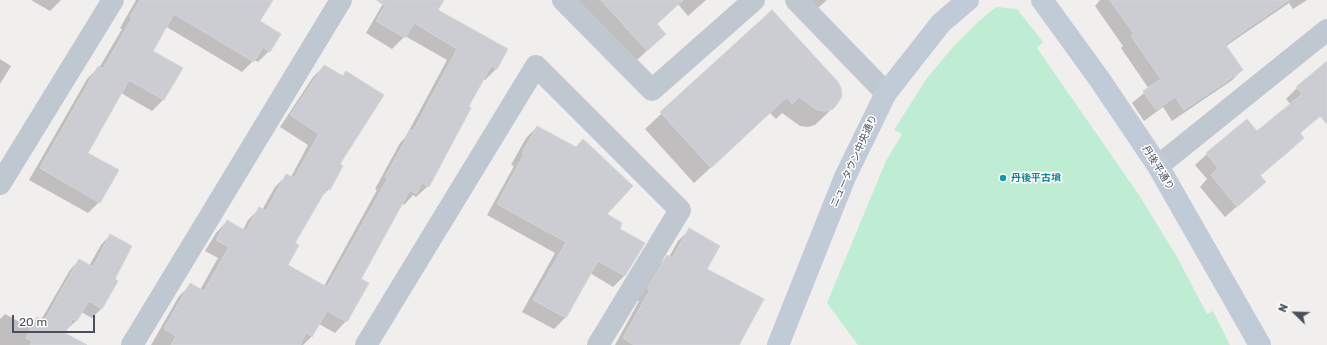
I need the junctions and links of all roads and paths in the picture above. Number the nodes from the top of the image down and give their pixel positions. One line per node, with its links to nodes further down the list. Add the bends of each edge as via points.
1 (113, 0): 11 (street)
2 (341, 0): 12 (street)
3 (563, 0): 4 (street, via 652,90)
4 (754, 0)
5 (796, 0): 9 (street)
6 (968, 0): 9 (street, ニュータウン中央通り, via 941,23)
7 (1042, 0): 10 (street, 丹後平通り)
8 (1327, 30): 10 (street)
9 (886, 93): 15 (street, ニュータウン中央通り, via 845,176)
10 (1158, 166): 16 (street, 丹後平通り)
11 (0, 184)
12 (132, 345)
13 (366, 345): 14 (street, via 536,66 680,210)
14 (598, 345)
15 (778, 345)
16 (1260, 345)

